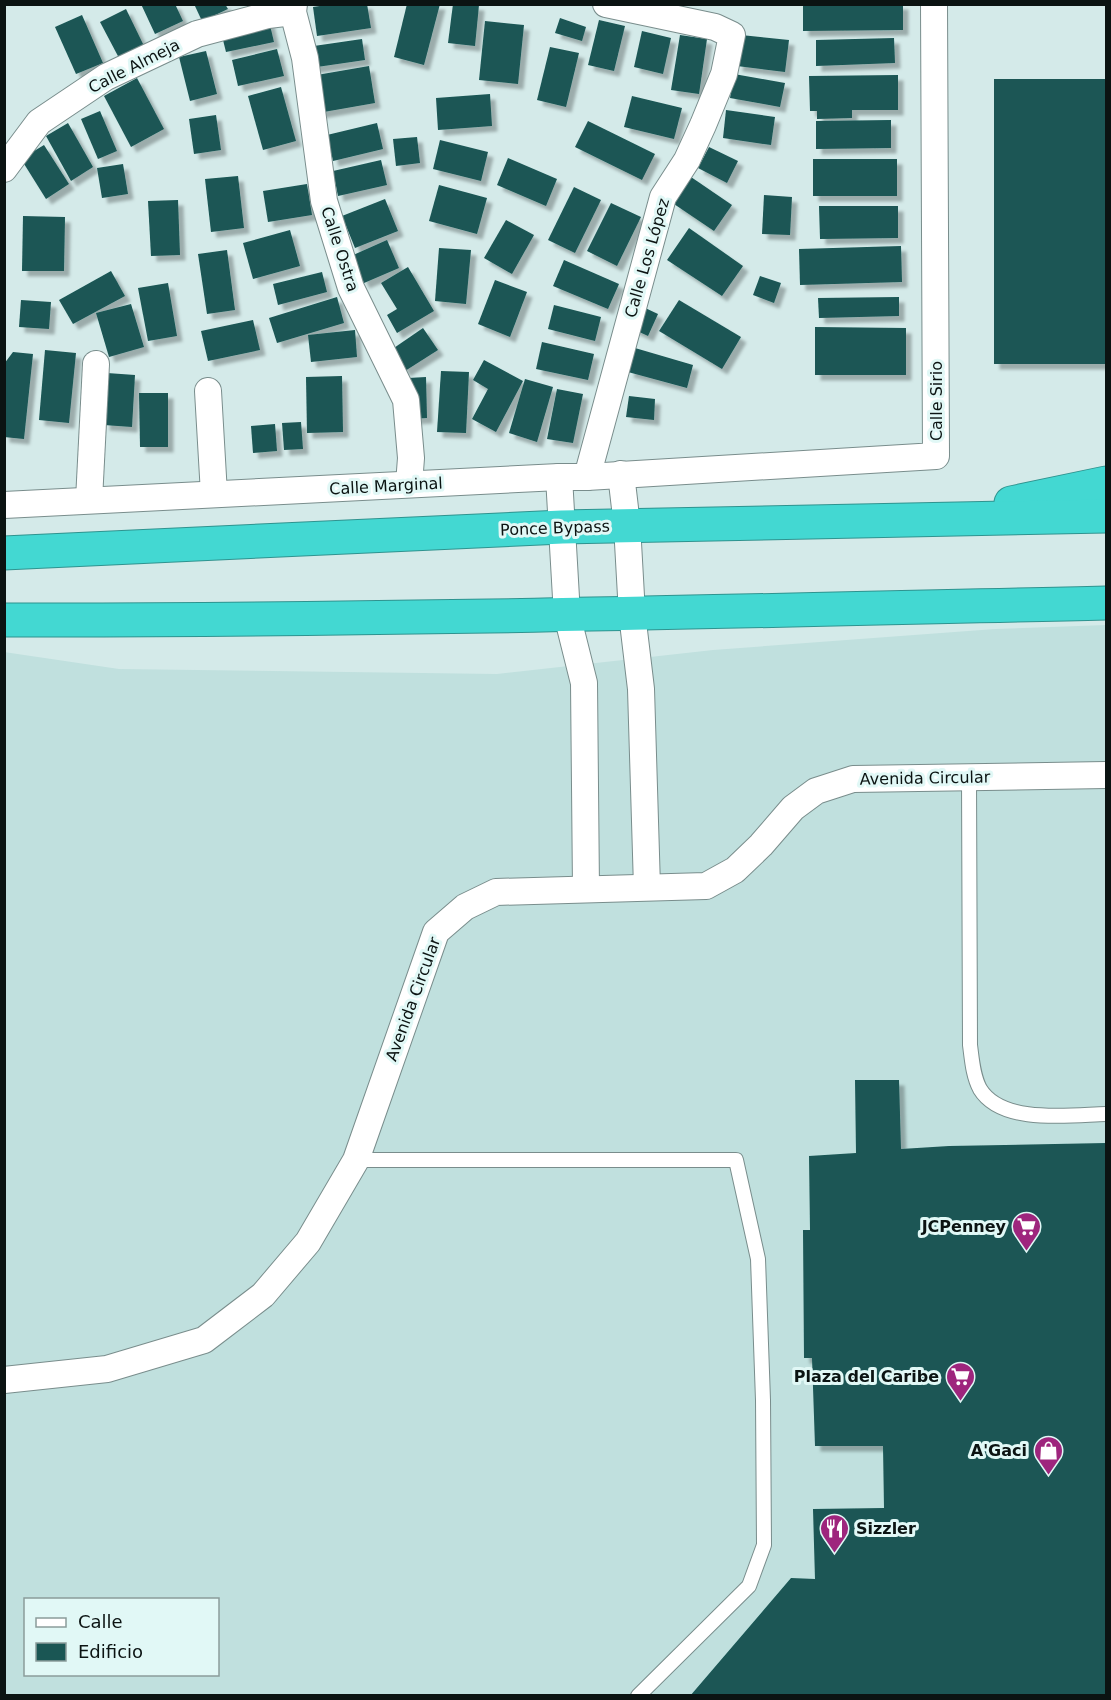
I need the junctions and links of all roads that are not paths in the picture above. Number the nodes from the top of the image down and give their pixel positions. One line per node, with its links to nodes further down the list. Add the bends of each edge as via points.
1 (606, 4): 9 (street, Calle Los López, via 715,27 732,35 724,74 703,125 687,160 663,196)
2 (934, 4): 7 (street, Calle Sirio, via 936,456)
3 (294, 8): 4 (street, Calle Almeja, via 197,34 106,78 39,122); 11 (street, Calle Ostra, via 305,58 324,201 351,288 406,400)
4 (4, 169)
5 (96, 364): 13 (street)
6 (208, 391): 12 (street)
7 (621, 474): 9 (street, Calle Sirio); 17 (street)
8 (559, 477): 9 (street, Calle Sirio); 11 (street, Calle Marginal); 18 (street)
9 (587, 477)
10 (1107, 483): 16 (highway)
11 (410, 484): 12 (street, Calle Marginal)
12 (214, 494): 13 (street, Calle Marginal)
13 (88, 500): 14 (street, Calle Marginal)
14 (4, 505)
15 (1107, 516): 16 (highway, Ponce Bypass)
16 (938, 518): 17 (highway, Ponce Bypass)
17 (627, 525): 18 (highway, Ponce Bypass); 21 (street)
18 (562, 527): 19 (highway, Ponce Bypass); 22 (street)
19 (4, 553)
20 (1107, 603): 21 (highway)
21 (632, 614): 22 (highway); 26 (street, via 641,689)
22 (567, 615): 23 (highway); 27 (street, via 584,683)
23 (4, 620)
24 (1107, 775): 25 (street, Avenida Circular)
25 (969, 777): 26 (street, Avenida Circular, via 853,779 816,790 793,808 735,870 706,886); 28 (lane, via 970,1045 975,1077 990,1102 1005,1110 1036,1115)
26 (647, 887): 27 (street, Avenida Circular)
27 (586, 889): 29 (street, Avenida Circular, via 496,891 465,908 436,932)
28 (1107, 1114)
29 (356, 1160): 30 (street, Avenida Circular, via 308,1242 289,1265 263,1295 204,1340 107,1369); 31 (lane, via 736,1160 758,1259 764,1400 764,1545 749,1586)
30 (4, 1380)
31 (638, 1695)

